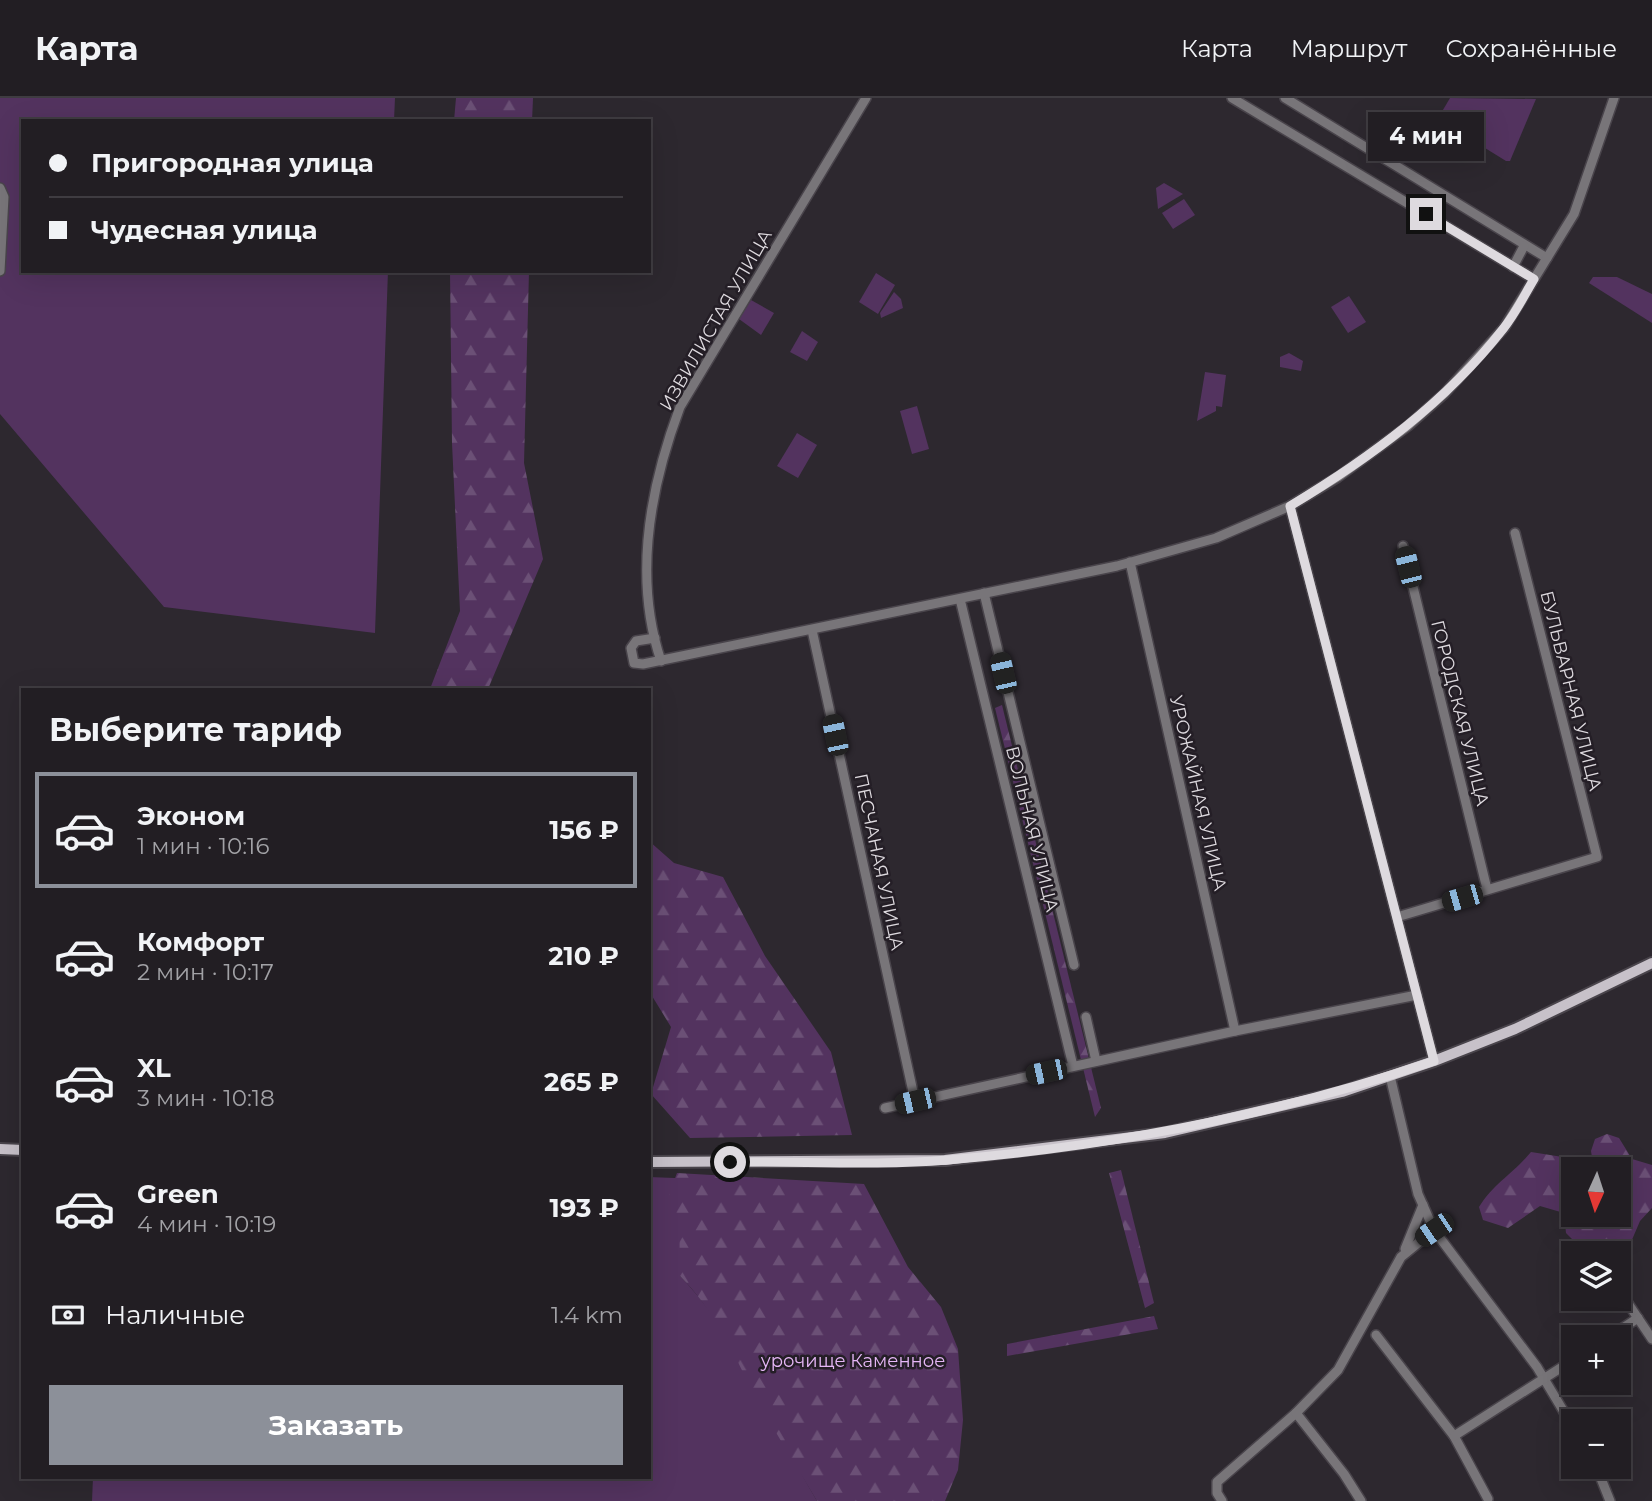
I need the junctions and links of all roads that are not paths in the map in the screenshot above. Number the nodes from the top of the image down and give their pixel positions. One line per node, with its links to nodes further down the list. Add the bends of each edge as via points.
1 (866, 98): 18 (street, ИЗВИЛИСТАЯ УЛИЦА, via 680,407 653,494 648,584)
2 (1232, 98): 8 (street)
3 (1285, 98): 6 (street)
4 (1614, 98): 7 (street, via 1574,214)
5 (0, 188): 9 (street, via 4,197)
6 (1524, 246): 7 (street); 8 (street)
7 (1547, 258): 10 (street)
8 (1513, 267): 10 (street)
9 (0, 271)
10 (1534, 279): 11 (street, via 1504,328 1444,394 1376,451)
11 (1290, 506): 14 (street, via 1216,537); 21 (street)
12 (1515, 533): 20 (street, БУЛЬВАРНАЯ УЛИЦА, via 1597,857)
13 (1403, 546): 20 (street, ГОРОДСКАЯ УЛИЦА)
14 (1130, 562): 15 (street); 26 (street, УРОЖАЙНАЯ УЛИЦА)
15 (984, 593): 16 (street); 23 (street, ВОЛЬНАЯ УЛИЦА)
16 (960, 599): 17 (street); 29 (street, ВОЛЬНАЯ УЛИЦА)
17 (812, 630): 19 (street); 31 (street, ПЕСЧАНАЯ УЛИЦА)
18 (655, 638): 19 (street, ИЗВИЛИСТАЯ УЛИЦА); 19 (street, via 636,641 630,656 634,663)
19 (661, 661)
20 (1487, 889): 21 (street)
21 (1397, 917): 24 (street)
22 (1652, 963): 28 (main road, via 1515,1029)
23 (1074, 965)
24 (1417, 995): 26 (street); 28 (street)
25 (1086, 1017): 27 (street)
26 (1236, 1031): 27 (street)
27 (1096, 1061): 29 (street)
28 (1434, 1061): 30 (main road)
29 (1073, 1066): 31 (street)
30 (1390, 1076): 35 (main road, via 1192,1128 1037,1150 945,1160); 36 (street)
31 (915, 1101): 32 (street)
32 (885, 1108)
33 (0, 1149): 34 (main road)
34 (21, 1150)
35 (651, 1162)
36 (1423, 1205): 37 (street); 38 (street)
37 (1434, 1230): 38 (street); 45 (street)
38 (1402, 1257): 47 (street, via 1338,1370)
39 (1631, 1308): 40 (street)
40 (1638, 1318): 41 (street); 43 (street)
41 (1627, 1325)
42 (1376, 1335): 48 (street)
43 (1652, 1339)
44 (1561, 1368): 45 (street)
45 (1545, 1378): 46 (street); 48 (street)
46 (1563, 1409)
47 (1296, 1412): 51 (street, via 1217,1482); 52 (street)
48 (1454, 1436): 50 (street)
49 (1601, 1479): 53 (street)
50 (1488, 1499)
51 (1222, 1501)
52 (1361, 1501)
53 (1610, 1501)

